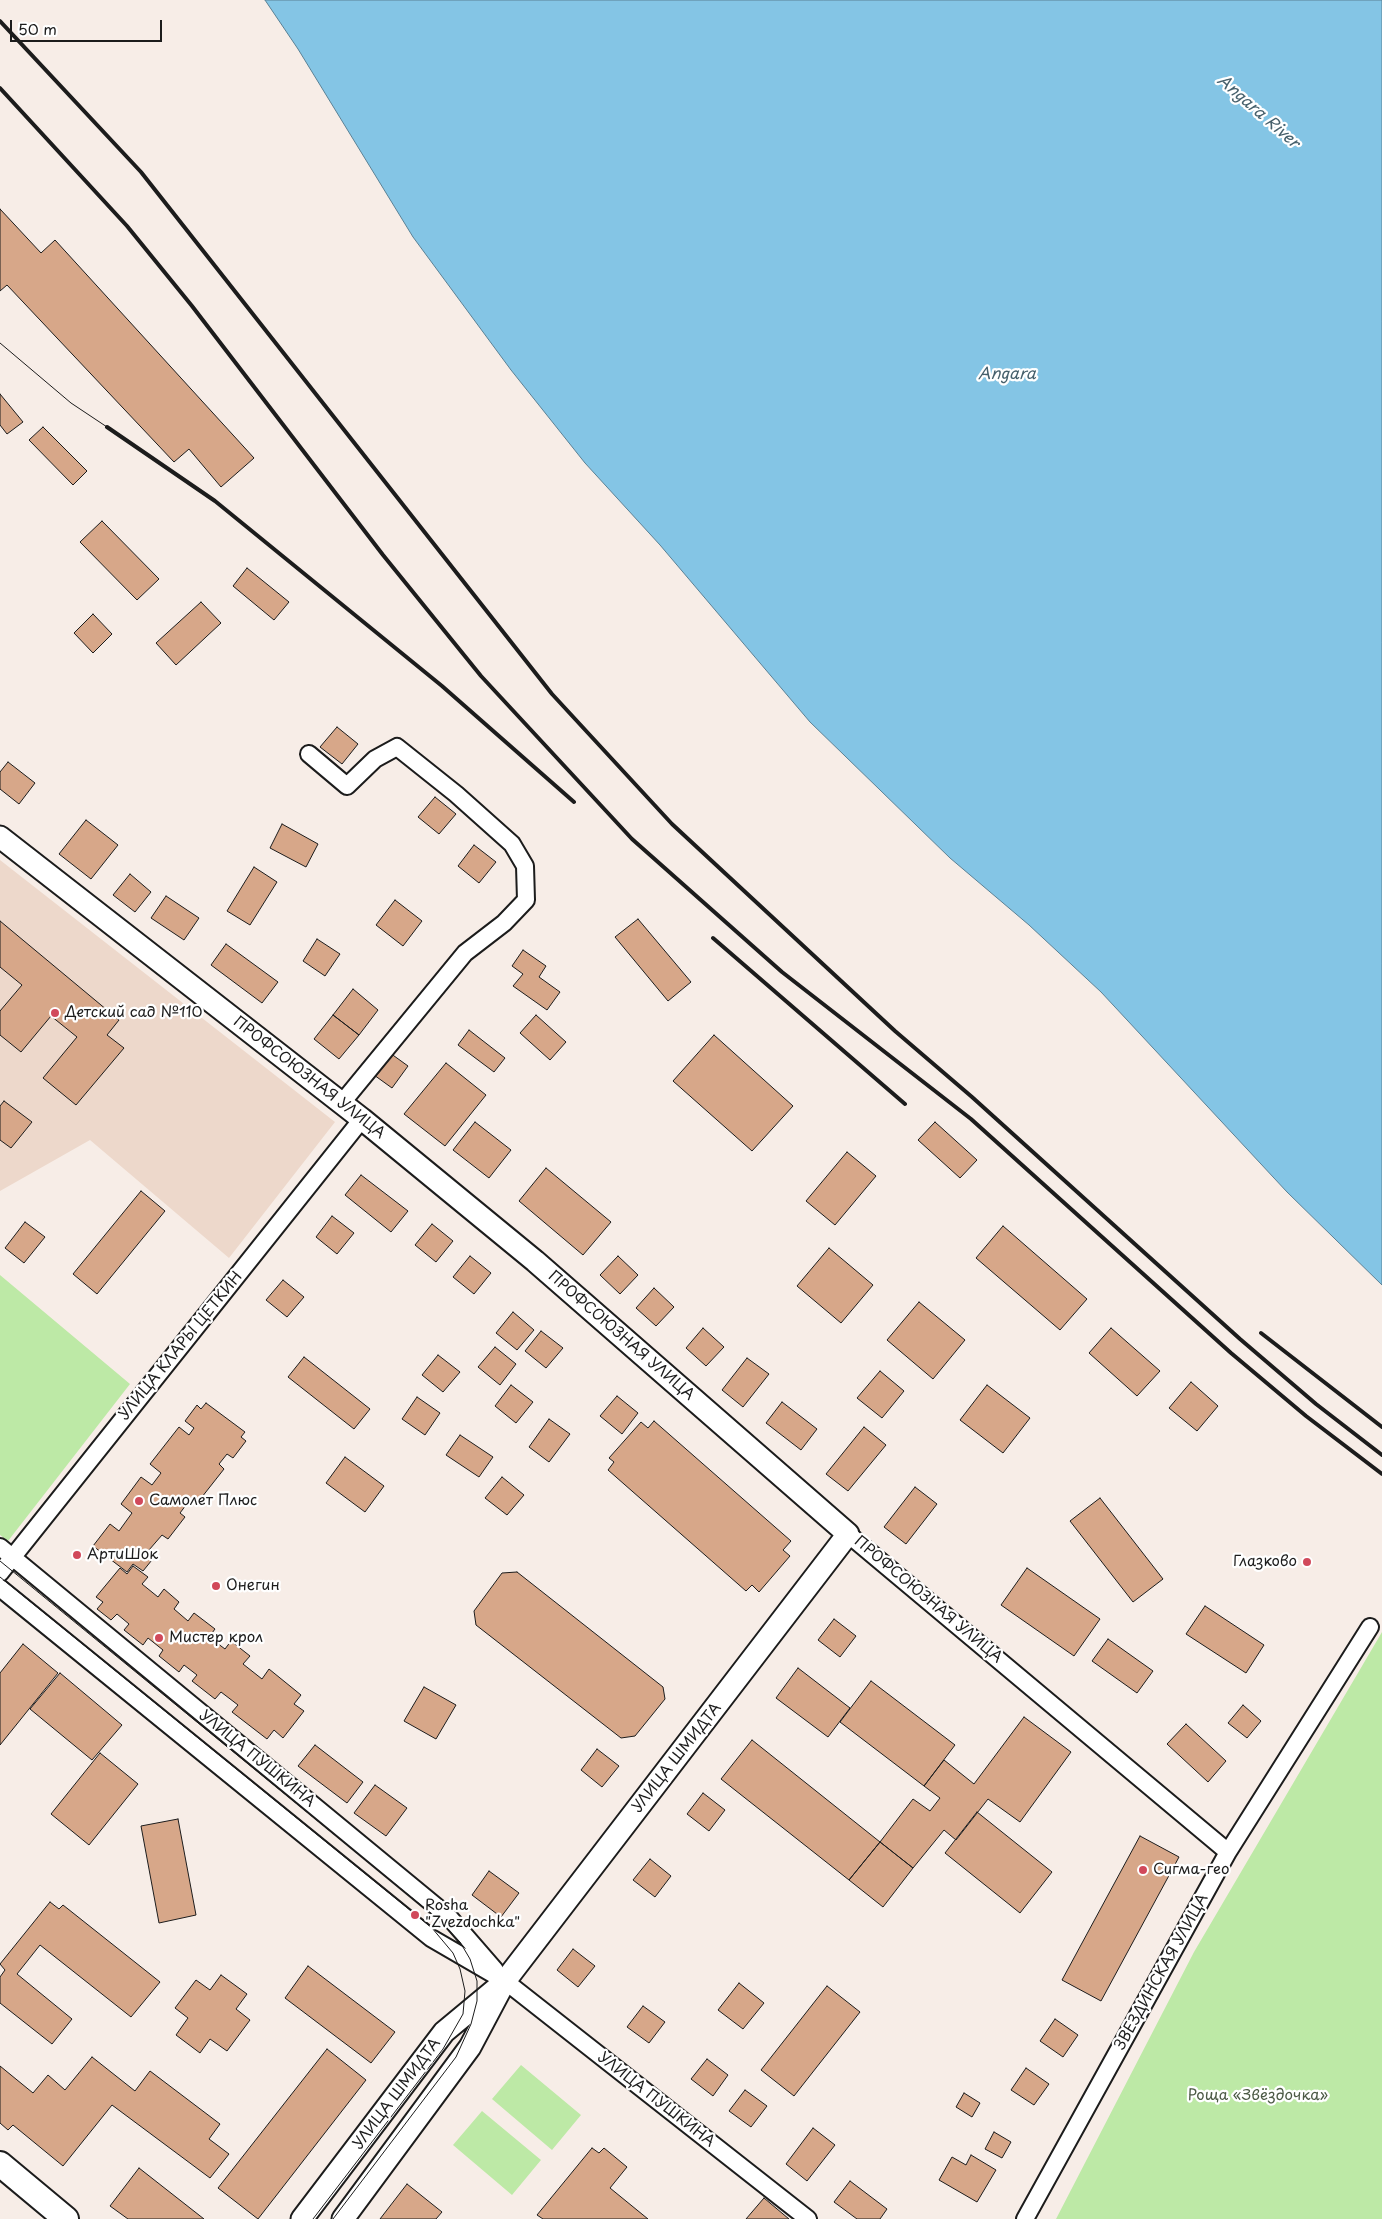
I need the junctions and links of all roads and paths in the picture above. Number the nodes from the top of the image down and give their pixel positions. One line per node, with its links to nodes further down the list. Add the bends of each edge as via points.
1 (309, 754): 3 (street, via 347,786 375,759 397,747 512,844 525,866 526,900 504,923 465,953)
2 (0, 837): 3 (street, ПРОФСОЮЗНАЯ УЛИЦА)
3 (341, 1104): 4 (street, ПРОФСОЮЗНАЯ УЛИЦА)
4 (362, 1119): 5 (street, ПРОФСОЮЗНАЯ УЛИЦА, via 535,1261); 6 (street, УЛИЦА КЛАРЫ ЦЕТКИН)
5 (848, 1534): 10 (street, ПРОФСОЮЗНАЯ УЛИЦА); 11 (street, УЛИЦА ШМИДТА)
6 (6, 1552): 7 (street, УЛИЦА КЛАРЫ ЦЕТКИН); 11 (street, УЛИЦА ПУШКИНА, via 449,1917)
7 (0, 1573)
8 (0, 1588): 11 (street, УЛИЦА ПУШКИНА, via 431,1938)
9 (1370, 1627): 10 (street, ЗВЕЗДИНСКАЯ УЛИЦА)
10 (1228, 1852): 17 (street, ЗВЕЗДИНСКАЯ УЛИЦА)
11 (505, 1981): 14 (street, УЛИЦА ШМИДТА, via 444,2032); 15 (street, УЛИЦА ШМИДТА, via 470,2047); 16 (street, УЛИЦА ПУШКИНА)
12 (0, 2164): 13 (main road)
13 (66, 2219)
14 (302, 2219)
15 (343, 2219)
16 (808, 2219)
17 (1025, 2219)

